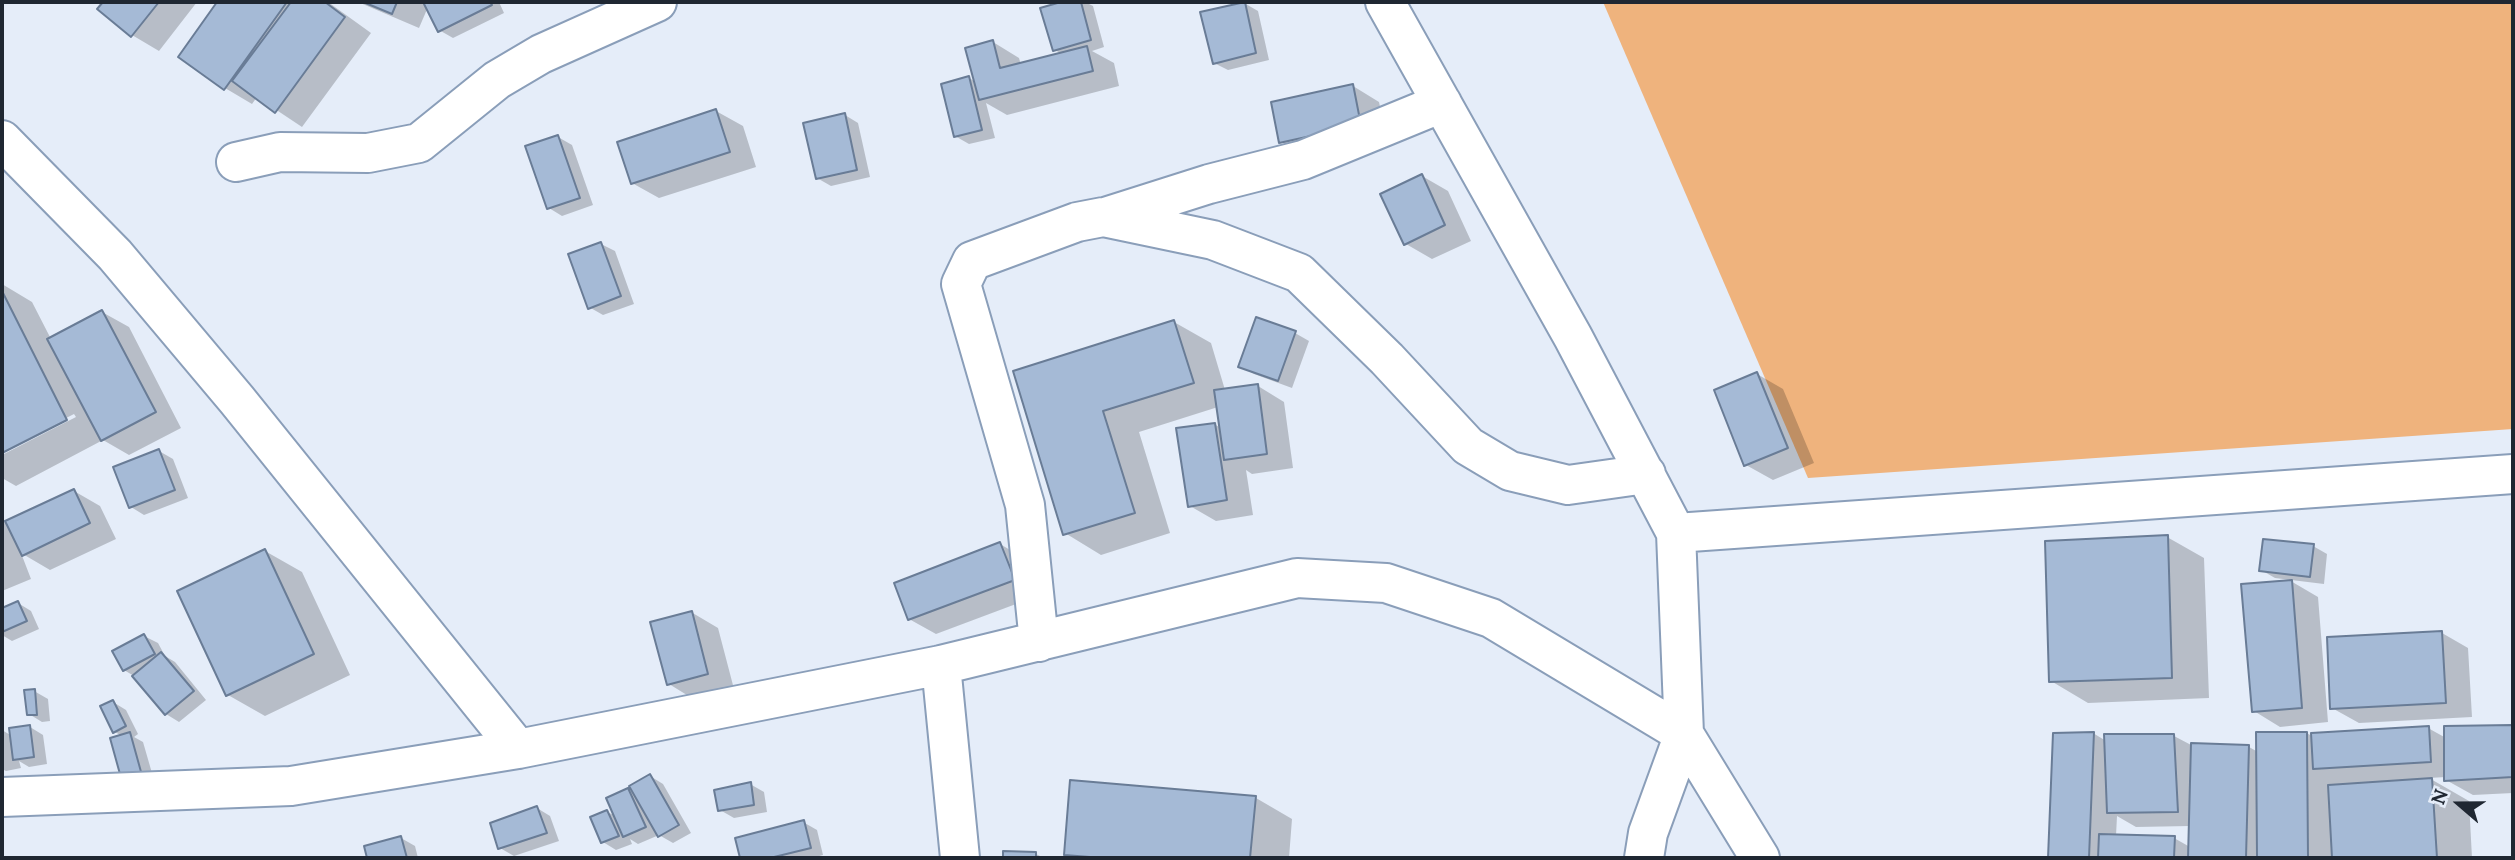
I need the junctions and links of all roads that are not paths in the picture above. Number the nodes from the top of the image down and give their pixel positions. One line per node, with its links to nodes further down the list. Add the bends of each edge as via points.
1 (657, 2): 5 (street, via 541,54 419,143 368,153 280,152)
2 (1385, 2): 3 (street)
3 (1442, 103): 6 (street, via 1303,160); 7 (street)
4 (2, 140): 13 (street, via 115,255)
5 (236, 162)
6 (1103, 217): 7 (street, via 1213,240 1298,273 1468,446 1510,471 1568,485); 10 (street, via 1077,222 972,261 961,284 1025,506)
7 (1646, 474): 9 (street)
8 (2513, 474): 9 (street)
9 (1676, 533): 12 (street)
10 (1039, 642): 11 (street); 12 (street, via 1297,579 1386,583 1492,618)
11 (941, 665): 13 (street); 15 (street)
12 (1684, 734): 16 (street, via 1648,833); 17 (street)
13 (518, 748): 14 (street, via 291,786)
14 (2, 797)
15 (960, 858)
16 (1644, 858)
17 (1760, 858)

